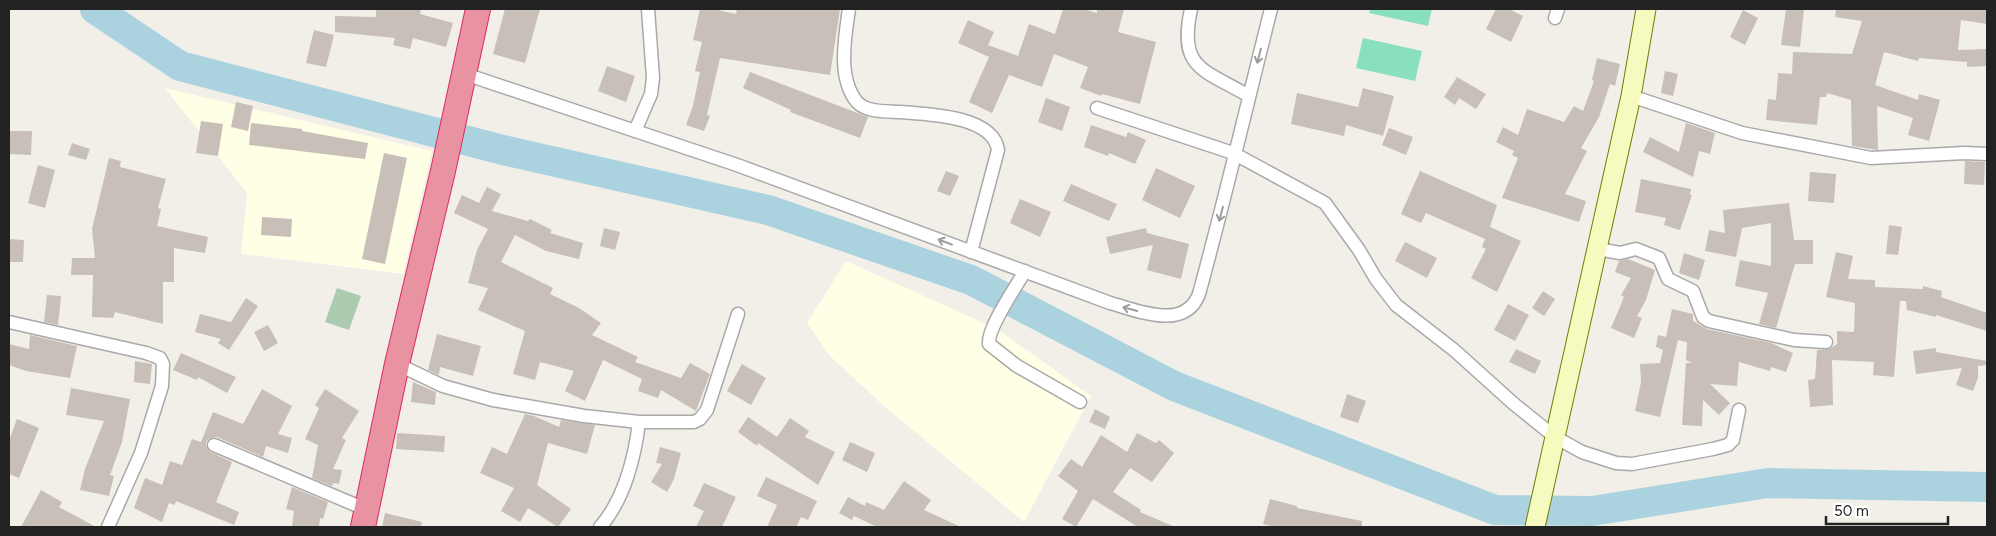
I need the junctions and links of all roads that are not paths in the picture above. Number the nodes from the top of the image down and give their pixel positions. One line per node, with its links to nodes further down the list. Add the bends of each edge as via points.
1 (466, 9): 11 (highway)
2 (478, 9): 8 (highway)
3 (648, 9): 13 (street, via 653,78 651,94)
4 (849, 9): 18 (street, via 845,64 850,90 859,104 872,109 940,116 970,123 987,130 995,140 998,150)
5 (1191, 9): 9 (street, via 1186,36 1193,60)
6 (1271, 9): 9 (street, one-way to 9)
7 (1646, 9): 10 (street)
8 (462, 73): 11 (highway); 13 (street)
9 (1249, 96): 14 (street)
10 (1631, 96): 15 (street, via 1742,133 1871,158); 17 (street)
11 (451, 107): 16 (highway)
12 (1097, 108): 14 (street)
13 (635, 131): 18 (street, one-way to 13, via 737,165)
14 (1233, 154): 19 (street, one-way to 19, via 1199,294 1195,304 1185,312 1150,314 1110,303); 27 (street, via 1325,203 1396,305)
15 (1987, 154)
16 (439, 170): 23 (highway); 29 (highway, via 380,400)
17 (1598, 249): 22 (street, via 1620,252 1636,249 1659,258 1668,279 1692,291 1703,318 1709,322 1794,340); 27 (street)
18 (971, 252): 19 (street)
19 (1025, 271): 24 (street, via 990,335 989,344 995,351)
20 (738, 314): 26 (street, via 707,410 700,419 694,422)
21 (9, 322): 30 (street, via 146,353 160,358 163,364 162,386 141,454)
22 (1826, 342)
23 (397, 364): 26 (street, via 443,386 493,400); 29 (highway)
24 (1080, 402)
25 (1739, 410): 27 (street, via 1735,434 1728,445 1646,463 1616,464 1582,452)
26 (639, 422): 31 (street, via 629,471)
27 (1555, 437): 32 (street)
28 (214, 445): 29 (street)
29 (358, 520)
30 (108, 527)
31 (600, 527)
32 (1535, 527)

